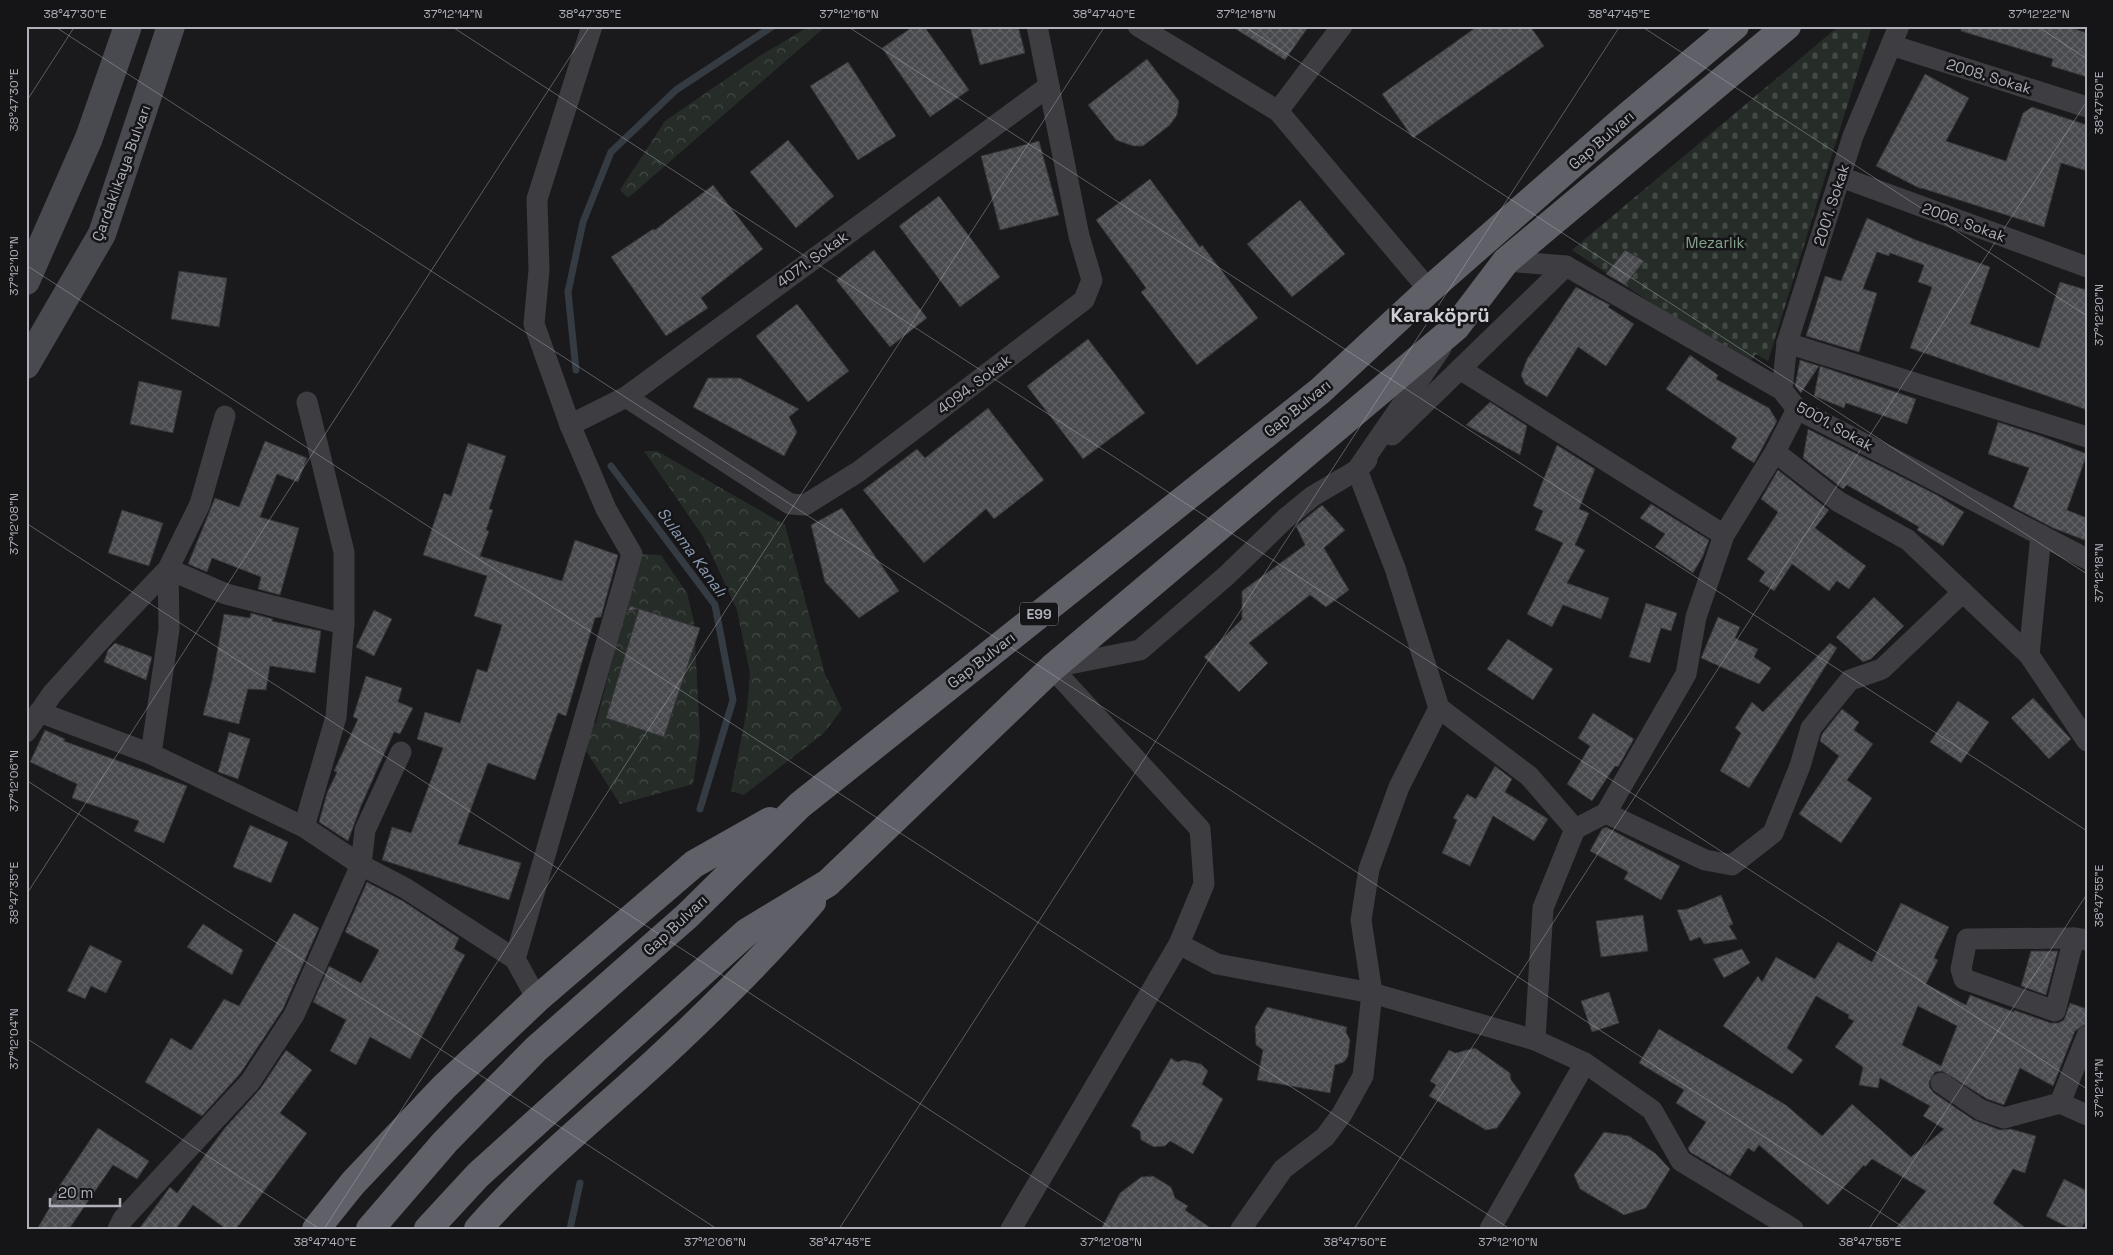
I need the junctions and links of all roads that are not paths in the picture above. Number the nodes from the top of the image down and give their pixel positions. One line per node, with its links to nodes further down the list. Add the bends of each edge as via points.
1 (128, 26): 17 (main road, via 88,138)
2 (171, 26): 21 (main road, Çardaklıkaya Bulvarı, via 102,234)
3 (592, 26): 28 (street, via 537,199 539,270 534,324)
4 (1138, 26): 12 (street)
5 (1342, 26): 12 (street)
6 (1735, 26): 18 (highway, Gap Bulvarı / E99)
7 (1787, 26): 14 (highway, Gap Bulvarı)
8 (1040, 27): 10 (street, 4094. Sokak)
9 (1895, 36): 11 (street, 2008. Sokak); 13 (street, 2001. Sokak, via 1854,136)
10 (1049, 86): 24 (street, 4071. Sokak); 24 (street, 4094. Sokak, via 1079,236 1092,280 1084,300 858,472 806,505 790,504)
11 (2087, 107)
12 (1278, 111): 18 (street)
13 (1841, 177): 16 (street, 2006. Sokak); 20 (street, 2001. Sokak)
14 (1506, 262): 15 (street, 5001. Sokak); 19 (highway, Gap Bulvarı)
15 (1566, 266): 22 (street); 23 (street, 5001. Sokak)
16 (2087, 267)
17 (26, 281)
18 (1429, 290): 46 (highway, Gap Bulvarı / E99, via 1320,391)
19 (1456, 326): 31 (street); 39 (highway, Gap Bulvarı)
20 (1787, 343): 23 (street, 2001. Sokak); 29 (street)
21 (26, 365)
22 (1460, 369): 31 (street); 32 (street)
23 (1782, 390): 26 (street, 5001. Sokak)
24 (626, 397): 28 (street, 4071. Sokak)
25 (307, 402): 37 (street, via 344,552)
26 (1797, 409): 30 (street); 33 (street, 5001. Sokak)
27 (225, 416): 35 (street, via 200,504)
28 (570, 425): 54 (street, via 606,509 632,554)
29 (2087, 437)
30 (1776, 452): 32 (street); 36 (street, via 1839,502 1908,540)
31 (1357, 470): 39 (street, via 1293,512 1226,576 1140,650); 40 (street, via 1395,568)
32 (1724, 535): 47 (street, via 1696,617 1686,674)
33 (2041, 535): 34 (street, 5001. Sokak); 38 (street)
34 (2087, 559)
35 (168, 570): 37 (street, via 226,594); 41 (street, via 105,635); 45 (street, via 169,630)
36 (1963, 592): 38 (street); 47 (street, via 1882,669 1850,680 1811,728 1800,766 1772,834 1732,865 1705,860)
37 (344, 624): 48 (street, via 336,717)
38 (2029, 655): 43 (street)
39 (1052, 668): 51 (highway, Gap Bulvarı); 53 (street, via 1200,829 1204,884)
40 (1439, 708): 49 (street, via 1529,776); 55 (street, via 1398,787 1369,869 1361,920)
41 (39, 712): 42 (street); 45 (street)
42 (26, 732)
43 (2087, 741)
44 (401, 752): 50 (street, via 365,830)
45 (151, 754): 48 (street)
46 (800, 805): 56 (highway, via 694,864); 65 (highway, Gap Bulvarı / E99, via 687,916 536,1049 445,1142)
47 (1606, 813): 49 (street)
48 (304, 827): 50 (street)
49 (1575, 829): 58 (street, via 1544,908)
50 (361, 865): 54 (street, via 405,888); 63 (street, via 294,1015 255,1075 123,1219)
51 (828, 883): 66 (highway, Gap Bulvarı, via 747,932 485,1168); 67 (highway, via 772,948 656,1061 556,1150)
52 (2080, 939): 52 (street, via 1967,939 1961,969 1964,979 2055,1011)
53 (1179, 944): 55 (street, via 1217,964); 68 (street)
54 (515, 959): 56 (street)
55 (1372, 992): 58 (street); 69 (street, via 1363,1076 1342,1114 1325,1137 1283,1169)
56 (537, 998): 64 (highway, via 438,1094 353,1183)
57 (2087, 1036): 61 (street)
58 (1535, 1040): 59 (street)
59 (1585, 1063): 70 (street); 71 (street, via 1652,1110 1680,1161)
60 (1941, 1083): 61 (street, via 1981,1110 2004,1118)
61 (2060, 1103): 62 (street)
62 (2087, 1115)
63 (118, 1229)
64 (316, 1229)
65 (370, 1229)
66 (428, 1229)
67 (478, 1229)
68 (1011, 1229)
69 (1241, 1229)
70 (1490, 1229)
71 (1793, 1229)

